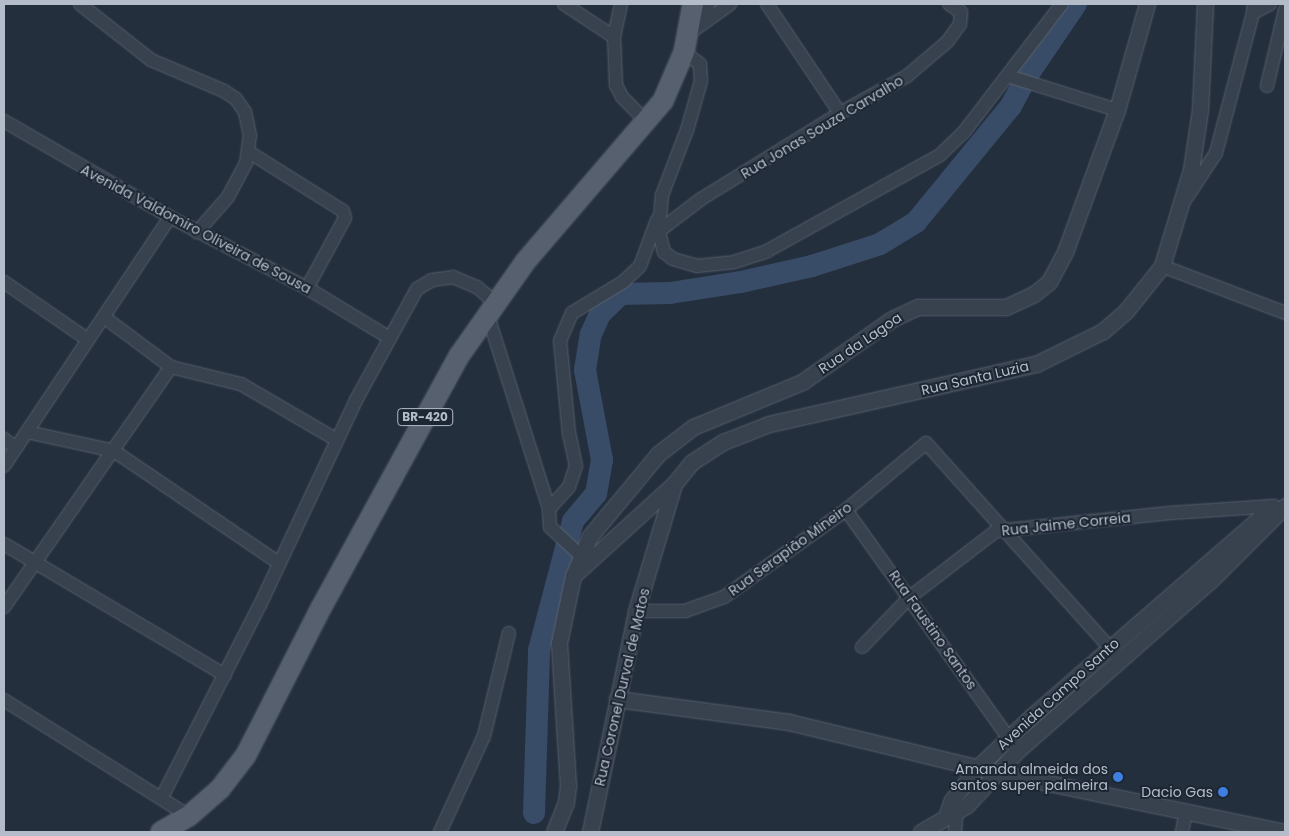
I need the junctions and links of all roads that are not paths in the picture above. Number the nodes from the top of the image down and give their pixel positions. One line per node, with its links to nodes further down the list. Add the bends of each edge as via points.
1 (80, 4): 24 (street, via 151,60 236,99 245,112 250,135)
2 (564, 4): 16 (street)
3 (621, 4): 16 (street)
4 (692, 4): 17 (main road, BR-420)
5 (708, 4): 15 (street)
6 (730, 4): 15 (street)
7 (767, 4): 21 (street)
8 (1062, 4): 18 (street)
9 (1147, 4): 20 (street, Rua da Lagoa)
10 (1204, 4): 25 (street, Rua Santa Luzia, via 1200,110 1191,170)
11 (1270, 4): 13 (street)
12 (952, 6): 21 (street, Rua Jonas Souza Carvalho, via 961,12 960,24 947,42 907,76)
13 (1253, 8): 25 (street, via 1216,152)
14 (1285, 10): 19 (street)
15 (706, 21): 17 (street)
16 (614, 37): 23 (street, via 616,85 622,97)
17 (686, 43): 23 (main road, BR-420, via 673,82); 26 (street, via 700,64 701,81 687,130 662,195)
18 (1008, 76): 20 (street); 28 (street, via 964,132 940,155 767,251 734,262 697,266 673,260 664,252)
19 (1267, 86)
20 (1116, 110): 51 (street, Rua da Lagoa, via 1065,252 1048,282 1034,294 1006,307 993,309 918,307 892,319 802,382 693,427 677,437 645,468 590,536)
21 (840, 113): 28 (street, Rua Jonas Souza Carvalho, via 701,199)
22 (4, 122): 27 (street, Avenida Valdomiro Oliveira de Sousa)
23 (648, 123): 33 (main road, BR-420)
24 (249, 152): 29 (street, via 228,197); 32 (street, via 344,211 345,218)
25 (1180, 208): 30 (street, Rua Santa Luzia)
26 (658, 217): 28 (street); 47 (street, via 640,266 623,282 572,313 560,341 569,434 576,466 569,487)
27 (170, 218): 29 (street, Avenida Valdomiro Oliveira de Sousa); 35 (street)
28 (659, 230)
29 (197, 232): 32 (street, Avenida Valdomiro Oliveira de Sousa)
30 (1162, 266): 34 (street); 45 (street, Rua Santa Luzia, via 1126,311 1103,331 1076,347 1013,371 769,424 723,442 692,462)
31 (4, 282): 37 (street)
32 (307, 288): 36 (street, Avenida Valdomiro Oliveira de Sousa)
33 (490, 307): 36 (street, via 464,280 453,277 432,280 417,289); 47 (street); 71 (main road, BR-420, via 400,462 321,608 256,739 220,789)
34 (1285, 313)
35 (104, 317): 37 (street); 38 (street)
36 (388, 337): 41 (street)
37 (87, 339): 39 (street)
38 (171, 367): 41 (street, via 241,384); 43 (street)
39 (27, 432): 42 (street); 43 (street)
40 (4, 439): 42 (street)
41 (337, 440): 52 (street)
42 (16, 448): 44 (street)
43 (114, 451): 52 (street); 53 (street)
44 (4, 466)
45 (674, 484): 54 (street, Rua Santa Luzia); 57 (street, Rua Coronel Durval de Matos)
46 (1281, 506): 49 (street, Rua Jaime Correia); 60 (street, Avenida Campo Santo); 61 (street, Avenida Campo Santo, via 1210,581)
47 (549, 508): 51 (street, via 550,527)
48 (846, 510): 49 (street, Rua Serapião Mineiro, via 926,443); 55 (street, Rua Faustino Santos); 57 (street, Rua Serapião Mineiro, via 724,597 685,611)
49 (1003, 529): 55 (street, Rua Jaime Correia, via 973,546); 60 (street)
50 (4, 544): 53 (street)
51 (580, 555): 54 (street, Rua da Lagoa)
52 (279, 563): 62 (street)
53 (33, 564): 56 (street); 62 (street)
54 (573, 576): 74 (street, Rua da Lagoa, via 558,658 568,786 566,802)
55 (910, 597): 59 (street, Rua Jaime Correia); 65 (street, Rua Faustino Santos)
56 (4, 607)
57 (636, 611): 63 (street, Rua Coronel Durval de Matos)
58 (509, 632): 73 (street, via 484,736)
59 (862, 647)
60 (1109, 647): 61 (street); 65 (street, Avenida Campo Santo)
61 (1120, 659): 65 (street, Avenida Campo Santo)
62 (225, 675): 68 (street)
63 (617, 699): 66 (street, via 755,715); 75 (street, Rua Coronel Durval de Matos)
64 (4, 700): 68 (street)
65 (1014, 744): 66 (street, Avenida Campo Santo); 67 (street, Avenida Campo Santo)
66 (977, 768): 67 (street); 70 (street, Avenida Campo Santo, via 956,794)
67 (995, 772): 69 (street); 70 (street, Avenida Campo Santo)
68 (162, 797): 71 (street)
69 (1186, 812): 78 (street); 79 (street)
70 (952, 814): 76 (street); 77 (street)
71 (189, 816): 72 (main road, BR-420)
72 (160, 832)
73 (440, 832)
74 (554, 832)
75 (590, 832)
76 (922, 832)
77 (955, 832)
78 (1182, 832)
79 (1285, 832)

